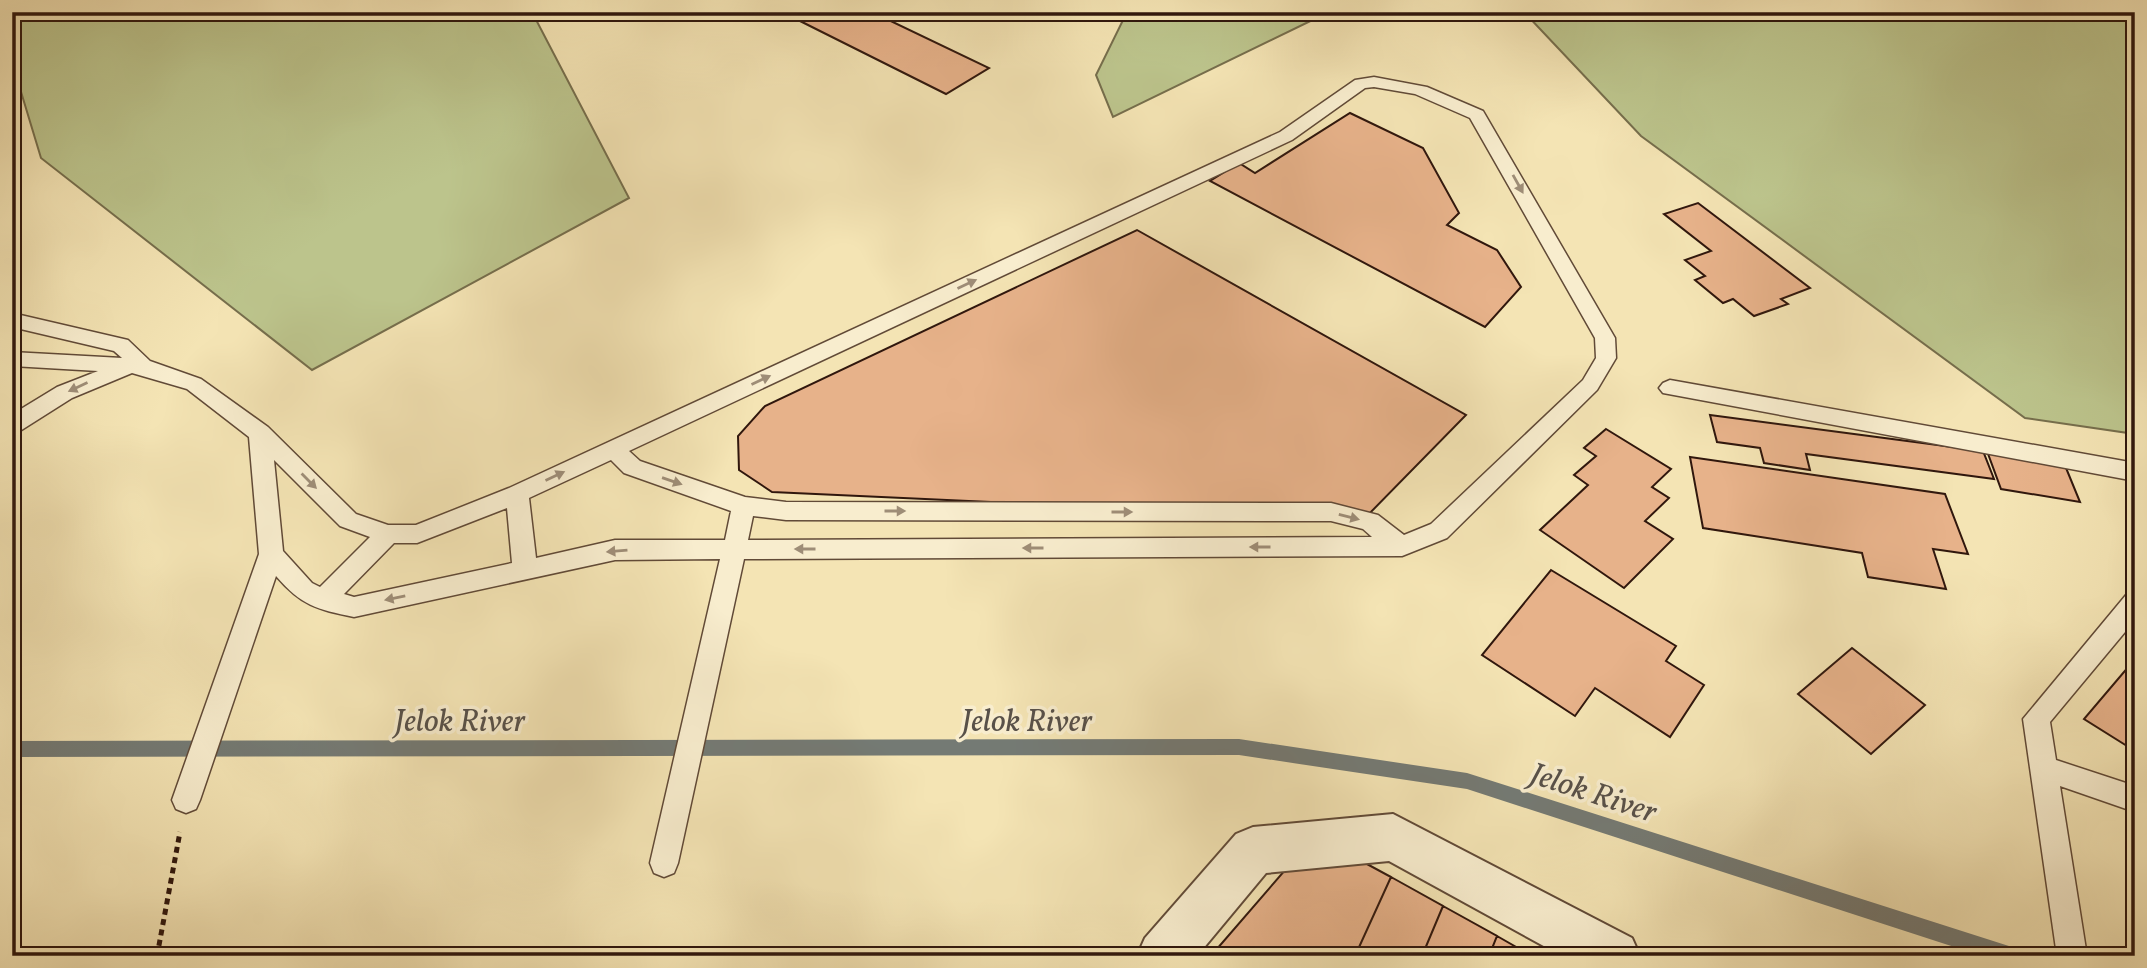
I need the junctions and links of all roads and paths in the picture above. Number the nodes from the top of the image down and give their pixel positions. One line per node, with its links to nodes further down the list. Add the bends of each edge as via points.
1 (12, 320): 3 (lane, via 121,345)
2 (12, 359): 3 (lane)
3 (143, 366): 5 (lane, one-way to 5, via 95,378); 6 (lane, via 194,384)
4 (1670, 388): 8 (lane)
5 (12, 428)
6 (260, 433): 11 (lane, one-way to 11, via 348,520); 14 (lane)
7 (613, 449): 9 (lane, one-way to 7); 10 (lane, one-way to 10, via 632,467); 12 (lane, one-way to 12, via 1286,136 1361,83 1392,82 1465,108 1485,124 1605,338 1606,358 1590,385 1439,531)
8 (2135, 472)
9 (517, 494): 11 (lane, via 416,534); 15 (lane)
10 (744, 506): 12 (lane, one-way to 12, via 800,511 1331,512 1370,522); 13 (lane)
11 (388, 534): 16 (lane)
12 (1402, 546): 13 (lane, one-way to 13)
13 (734, 549): 15 (lane, one-way to 15, via 615,550); 21 (lane)
14 (271, 554): 16 (lane, via 303,590); 20 (lane)
15 (525, 570): 16 (lane, one-way to 16, via 354,607)
16 (323, 600)
17 (2135, 602): 18 (lane, via 2036,719)
18 (2043, 768): 19 (lane); 22 (lane)
19 (2135, 799)
20 (186, 800): 23 (path)
21 (664, 863)
22 (2058, 865): 26 (lane)
23 (158, 956)
24 (1163, 956): 25 (street, via 1252,851 1393,837)
25 (1614, 956)
26 (2072, 956)

